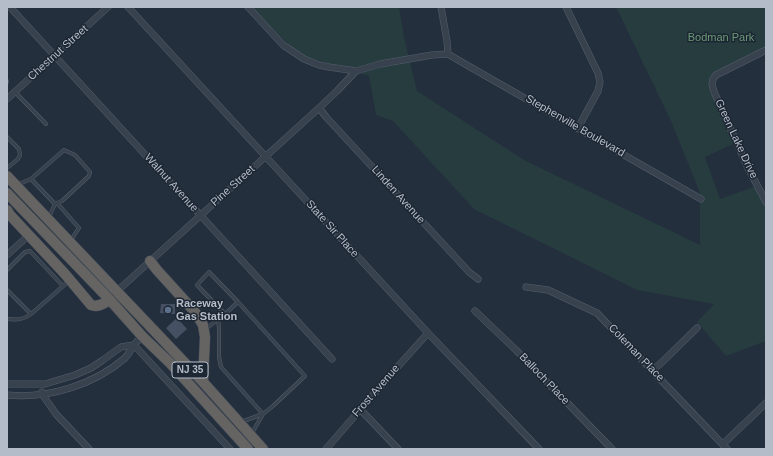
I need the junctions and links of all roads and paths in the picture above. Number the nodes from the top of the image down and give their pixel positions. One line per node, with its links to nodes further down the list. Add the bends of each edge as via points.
1 (10, 7): 9 (street, Walnut Avenue)
2 (108, 7): 9 (street, Chestnut Street)
3 (128, 7): 17 (street, State Sir Place)
4 (248, 7): 10 (street, via 283,45 304,59 329,67)
5 (441, 7): 8 (street)
6 (566, 7): 15 (street, via 600,82 598,91)
7 (766, 50): 24 (street, Green Lake Drive, via 716,74 712,81 715,94 748,168)
8 (448, 54): 10 (street, via 380,64); 15 (street, Stephenville Boulevard)
9 (55, 56): 11 (street, Chestnut Street); 27 (street, Walnut Avenue)
10 (356, 71): 13 (street, Pine Street)
11 (15, 92): 12 (street, Chestnut Street); 14 (lane)
12 (7, 99)
13 (319, 108): 17 (street, Pine Street); 34 (street, Linden Avenue, via 453,256)
14 (46, 124)
15 (578, 128): 23 (street, Stephenville Boulevard)
16 (7, 136): 18 (lane, via 19,149 20,155)
17 (266, 156): 27 (street, Pine Street); 49 (street, State Sir Place)
18 (7, 168)
19 (7, 176): 21 (highway, NJ 35)
20 (32, 179): 21 (lane); 25 (lane); 25 (lane, via 64,150 75,155 90,172 90,176 62,201)
21 (16, 185): 28 (highway, NJ 35)
22 (7, 193): 39 (highway, NJ 35)
23 (701, 199)
24 (766, 202)
25 (56, 203): 28 (lane); 30 (lane, via 79,228)
26 (7, 210): 29 (highway)
27 (201, 216): 32 (street, Pine Street); 52 (street, Walnut Avenue)
28 (49, 219): 30 (highway, NJ 35)
29 (29, 235): 31 (street); 35 (highway)
30 (70, 241): 38 (highway, NJ 35)
31 (7, 255)
32 (150, 261): 38 (street, Pine Street); 44 (highway)
33 (7, 270): 35 (lane, via 25,252 30,251)
34 (478, 279)
35 (67, 283): 39 (highway, via 91,305 97,306); 42 (lane)
36 (526, 287): 53 (street, Coleman Place, via 548,290 597,313)
37 (7, 290): 42 (lane)
38 (117, 291): 39 (street, Pine Street); 54 (highway, NJ 35)
39 (110, 300): 50 (highway, NJ 35)
40 (238, 302): 43 (lane); 43 (lane, via 209,272 197,285); 61 (lane, via 305,376)
41 (475, 311): 72 (street, Balloch Place)
42 (31, 314): 46 (lane, via 25,319)
43 (225, 314): 45 (lane)
44 (199, 318): 45 (lane); 48 (highway)
45 (218, 318): 48 (lane); 61 (lane, via 220,367)
46 (7, 319)
47 (697, 328): 53 (street)
48 (204, 330): 54 (highway)
49 (428, 333): 60 (street, Frost Avenue); 71 (street, State Sir Place)
50 (142, 336): 51 (street); 67 (highway, NJ 35)
51 (134, 345): 56 (street, via 121,347 91,368 75,375); 57 (street, via 127,356 99,376 70,388); 66 (street)
52 (332, 359)
53 (652, 370): 64 (street, Coleman Place)
54 (203, 382): 62 (highway, NJ 35)
55 (7, 384): 56 (street)
56 (40, 384): 57 (street)
57 (42, 394): 58 (street); 65 (street, via 56,414)
58 (7, 395)
59 (766, 403): 64 (street)
60 (360, 409): 69 (street, Frost Avenue); 70 (street)
61 (262, 414): 62 (lane); 63 (lane)
62 (239, 423): 63 (highway, NJ 35)
63 (250, 435): 68 (highway, NJ 35)
64 (725, 447)
65 (89, 449)
66 (230, 449)
67 (248, 449)
68 (263, 449)
69 (326, 449)
70 (398, 449)
71 (538, 449)
72 (612, 449)

